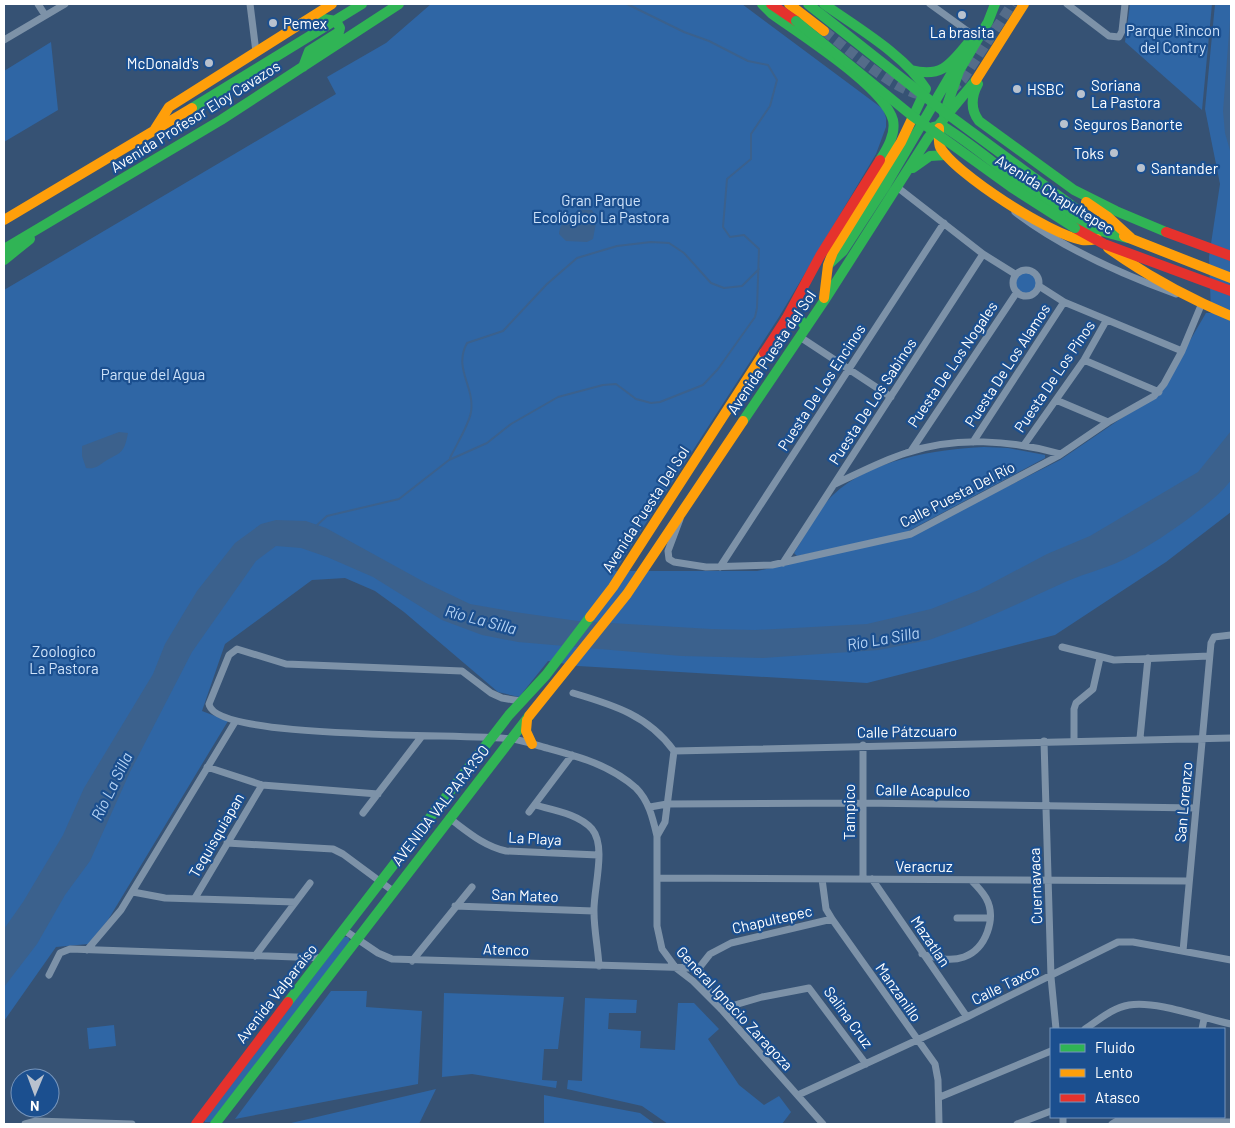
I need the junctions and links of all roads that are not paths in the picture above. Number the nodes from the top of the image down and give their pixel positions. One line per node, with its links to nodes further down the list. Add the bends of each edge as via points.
1 (38, 4): 17 (street)
2 (65, 4): 17 (street)
3 (250, 4): 23 (street)
4 (332, 4): 22 (main road)
5 (362, 4): 18 (main road, Avenida Profesor Eloy Cavazos)
6 (399, 4): 25 (main road, Avenida Profesor Eloy Cavazos)
7 (762, 4): 32 (main road, via 866,85)
8 (771, 4): 46 (main road, Avenida Chapultepec, bridge, via 928,127 1011,187)
9 (789, 4): 19 (main road)
10 (808, 4): 30 (main road, bridge)
11 (824, 4): 26 (main road)
12 (930, 4): 20 (street)
13 (994, 4): 20 (main road); 27 (main road, via 988,22)
14 (1024, 4): 24 (main road)
15 (1067, 4): 16 (street, via 1109,36 1119,37)
16 (1125, 4)
17 (45, 15): 21 (street)
18 (336, 20): 22 (main road, via 319,20 286,40); 25 (main road, via 339,32 309,52); 35 (main road, Avenida Profesor Eloy Cavazos)
19 (824, 31)
20 (971, 39): 26 (main road, via 949,65 935,74); 28 (main road, Avenida Puesta del Sol)
21 (4, 40)
22 (268, 45): 23 (main road)
23 (256, 52): 35 (main road, via 169,107)
24 (992, 56): 29 (main road); 40 (main road, via 974,92 972,108 975,116 1008,144)
25 (303, 67): 44 (main road, Avenida Profesor Eloy Cavazos)
26 (908, 68): 33 (main road, via 925,86)
27 (960, 71): 29 (main road, via 965,84); 31 (main road)
28 (950, 76): 30 (main road, Avenida Puesta del Sol); 31 (main road)
29 (976, 80): 34 (main road)
30 (935, 102): 36 (main road, Avenida Puesta del Sol); 45 (main road, Avenida Chapultepec, bridge, via 1086,216)
31 (948, 102): 34 (main road)
32 (884, 105): 33 (main road, via 904,111); 54 (main road, via 892,118 892,138 879,165 820,256)
33 (918, 110): 51 (main road, via 832,252)
34 (939, 125): 36 (main road); 37 (main road, via 939,145); 38 (main road, Avenida Puesta del Sol); 45 (main road, via 1072,217 1104,232)
35 (155, 129): 42 (main road, Avenida Profesor Eloy Cavazos)
36 (914, 137): 51 (main road, Avenida Puesta del Sol, via 847,245)
37 (946, 155): 38 (main road, via 926,158); 41 (main road)
38 (906, 174): 39 (main road, Avenida Puesta del Sol)
39 (897, 187): 43 (street); 58 (main road, Avenida Puesta del Sol)
40 (1075, 190): 45 (main road); 49 (main road, via 1116,211)
41 (999, 199): 46 (main road, via 1069,237); 60 (street, via 1024,219 1106,265)
42 (4, 220)
43 (944, 222): 48 (street); 69 (street, Puesta De Los Encinos)
44 (37, 231): 47 (main road, Avenida Profesor Eloy Cavazos); 50 (main road, via 17,252)
45 (1130, 238): 53 (main road, Avenida Chapultepec)
46 (1100, 242): 56 (main road, Avenida Chapultepec); 60 (main road, via 1119,257)
47 (4, 249)
48 (983, 254): 52 (street); 71 (street, Puesta De Los Sabinos)
49 (1231, 256)
50 (4, 260)
51 (828, 265): 54 (main road, Avenida Puesta del Sol); 58 (main road)
52 (1015, 274): 55 (street, via 1026,269 1033,271); 57 (street, via 1012,282)
53 (1231, 278)
54 (807, 285): 62 (main road, Avenida Puesta Del Sol)
55 (1039, 286): 57 (street, via 1031,295); 59 (street)
56 (1231, 291)
57 (1017, 292): 76 (street, Puesta De Los Nogales)
58 (824, 301): 64 (main road, Avenida Puesta del Sol)
59 (1064, 302): 63 (street); 74 (street, Puesta De Los Alamos)
60 (1202, 303): 61 (main road); 66 (street)
61 (1231, 316)
62 (786, 319): 64 (main road, via 800,319); 65 (main road, Avenida Puesta Del Sol)
63 (1106, 321): 66 (street); 68 (street, Puesta De Los Pinos)
64 (803, 332): 67 (main road, Avenida Puesta del Sol); 69 (street)
65 (768, 348): 67 (main road, via 776,358); 88 (main road, Avenida Puesta Del Sol, via 613,587 546,675)
66 (1182, 351): 70 (street)
67 (783, 360): 79 (main road, Avenida Puesta del Sol)
68 (1084, 360): 70 (street); 72 (street, Puesta De Los Pinos)
69 (849, 369): 71 (street); 81 (street, Puesta De Los Encinos)
70 (1159, 392): 73 (street, Calle Puesta Del Río)
71 (891, 397): 78 (street, Puesta De Los Sabinos)
72 (1056, 400): 73 (street); 75 (street, Puesta De Los Pinos)
73 (1108, 422): 77 (street, Calle Puesta Del Río)
74 (973, 442): 75 (street); 76 (street)
75 (1024, 445): 77 (street)
76 (911, 451): 78 (street)
77 (1061, 454): 80 (street, Calle Puesta Del Río, via 906,537)
78 (834, 485): 80 (street, Puesta De Los Sabinos)
79 (681, 512): 81 (street, Calle Puesta Del Río, via 668,551 669,559); 89 (main road, Avenida Puesta del Sol, via 627,594)
80 (783, 563): 81 (street, Calle Puesta Del Río)
81 (720, 567)
82 (1231, 635): 84 (street, via 1214,637)
83 (1062, 647): 85 (street)
84 (1209, 656): 86 (street); 94 (street, San Lorenzo)
85 (1100, 658): 86 (street); 97 (street, via 1093,689 1076,703 1074,709)
86 (1148, 658): 93 (street)
87 (573, 693): 101 (street, via 625,710 649,723)
88 (520, 702): 90 (street, via 491,693 462,671 295,665 242,650 233,651 209,704 210,708); 92 (main road, Avenida Puesta Del Sol)
89 (527, 720): 96 (main road); 99 (main road, via 526,731)
90 (235, 722): 91 (street, via 298,730); 103 (street)
91 (422, 736): 92 (street); 105 (street)
92 (492, 738): 96 (street); 122 (main road, AVENIDA VALPARA?SO)
93 (1140, 738): 94 (street, Calle Pátzcuaro); 97 (street, Calle Pátzcuaro)
94 (1202, 738): 95 (street, Calle Pátzcuaro); 111 (street, San Lorenzo)
95 (1231, 738)
96 (512, 739): 99 (street); 114 (main road, AVENIDA VALPARA?SO)
97 (1074, 740): 98 (street, Calle Pátzcuaro)
98 (1044, 741): 100 (street, Calle Pátzcuaro); 109 (street, Cuernavaca)
99 (532, 744): 102 (street)
100 (863, 745): 101 (street, Calle Pátzcuaro); 106 (street, Tampico)
101 (674, 751): 108 (street, General Ignacio Zaragoza)
102 (572, 755): 107 (street); 110 (street, via 611,770 637,789)
103 (207, 767): 104 (street); 129 (street)
104 (262, 785): 105 (street); 116 (street, Tequisquiapan)
105 (378, 794): 113 (street)
106 (863, 803): 108 (street, Calle Acapulco); 109 (street, Calle Acapulco); 120 (street, Tampico)
107 (536, 804): 112 (street); 117 (street, via 587,823 595,834)
108 (667, 804): 110 (street, Calle Acapulco); 115 (street, General Ignacio Zaragoza, via 664,826)
109 (1046, 806): 111 (street, Calle Acapulco); 124 (street, Cuernavaca)
110 (650, 807): 115 (street)
111 (1196, 808): 125 (street, San Lorenzo)
112 (530, 812)
113 (363, 814)
114 (449, 818): 117 (street, La Playa, via 495,849); 128 (main road, AVENIDA VALPARA?SO)
115 (657, 836): 118 (street, General Ignacio Zaragoza)
116 (227, 843): 122 (street, via 333,849); 130 (street, Tequisquiapan)
117 (598, 855): 133 (street)
118 (658, 878): 119 (street, Veracruz); 147 (street, General Ignacio Zaragoza, via 658,939 666,957)
119 (822, 879): 120 (street, Veracruz); 136 (street, Manzanillo, via 826,909)
120 (863, 879): 121 (street, Veracruz)
121 (872, 879): 123 (street, Veracruz); 141 (street, Mazatlan)
122 (380, 880): 128 (street); 137 (main road, Avenida Valparaíso)
123 (971, 880): 124 (street, Veracruz); 135 (street, via 986,897)
124 (1049, 880): 125 (street, Veracruz); 150 (street, Cuernavaca)
125 (1189, 881): 140 (street, San Lorenzo)
126 (310, 883): 131 (street)
127 (472, 886): 132 (street)
128 (393, 891): 138 (main road, Avenida Valparaíso)
129 (132, 892): 130 (street, via 165,898); 139 (street, via 111,924)
130 (195, 898): 131 (street)
131 (295, 902): 142 (street)
132 (455, 906): 133 (street, San Mateo); 145 (street)
133 (594, 911): 146 (street)
134 (957, 918): 135 (street)
135 (990, 918): 141 (street, via 985,939 965,957 944,960)
136 (832, 919): 148 (street, Chapultepec, via 730,942 710,954); 159 (street, Manzanillo)
137 (344, 930): 138 (street, Atenco); 143 (main road, Avenida Valparaíso)
138 (356, 939): 145 (street, Atenco, via 378,954); 171 (main road, Avenida Valparaíso)
139 (87, 950): 142 (street); 149 (street, via 62,951)
140 (1183, 951): 144 (street, Calle Taxco); 150 (street, Calle Taxco, via 1121,942)
141 (922, 954): 153 (street, Mazatlan)
142 (255, 956): 143 (street)
143 (322, 958): 170 (main road, Avenida Valparaíso)
144 (1231, 960)
145 (412, 961): 146 (street, Atenco)
146 (599, 966): 147 (street, Atenco)
147 (676, 968): 148 (street); 151 (street, General Ignacio Zaragoza)
148 (699, 968): 151 (street)
149 (49, 975)
150 (1051, 977): 153 (street, Calle Taxco); 156 (street, Cuernavaca)
151 (713, 1000): 152 (street, General Ignacio Zaragoza)
152 (721, 1009): 161 (street, Salina Cruz, via 809,988); 162 (street, General Ignacio Zaragoza)
153 (967, 1017): 159 (street, Calle Taxco)
154 (1204, 1018): 155 (street); 157 (street, via 1157,1006 1128,1005 1113,1010); 158 (street)
155 (1231, 1024)
156 (1056, 1028)
157 (1086, 1028)
158 (1202, 1028)
159 (917, 1040): 161 (street, Calle Taxco); 163 (street, Manzanillo, via 937,1069)
160 (1050, 1051): 163 (street)
161 (866, 1064): 162 (street, Calle Taxco)
162 (798, 1095): 172 (street, General Ignacio Zaragoza)
163 (940, 1097): 173 (street, Manzanillo)
164 (1050, 1110): 174 (street)
165 (1115, 1121): 166 (street)
166 (1231, 1122)
167 (25, 1124): 168 (street, via 36,1121)
168 (84, 1124): 169 (street)
169 (132, 1124)
170 (196, 1124)
171 (215, 1124)
172 (823, 1124)
173 (939, 1124)
174 (1017, 1124)

